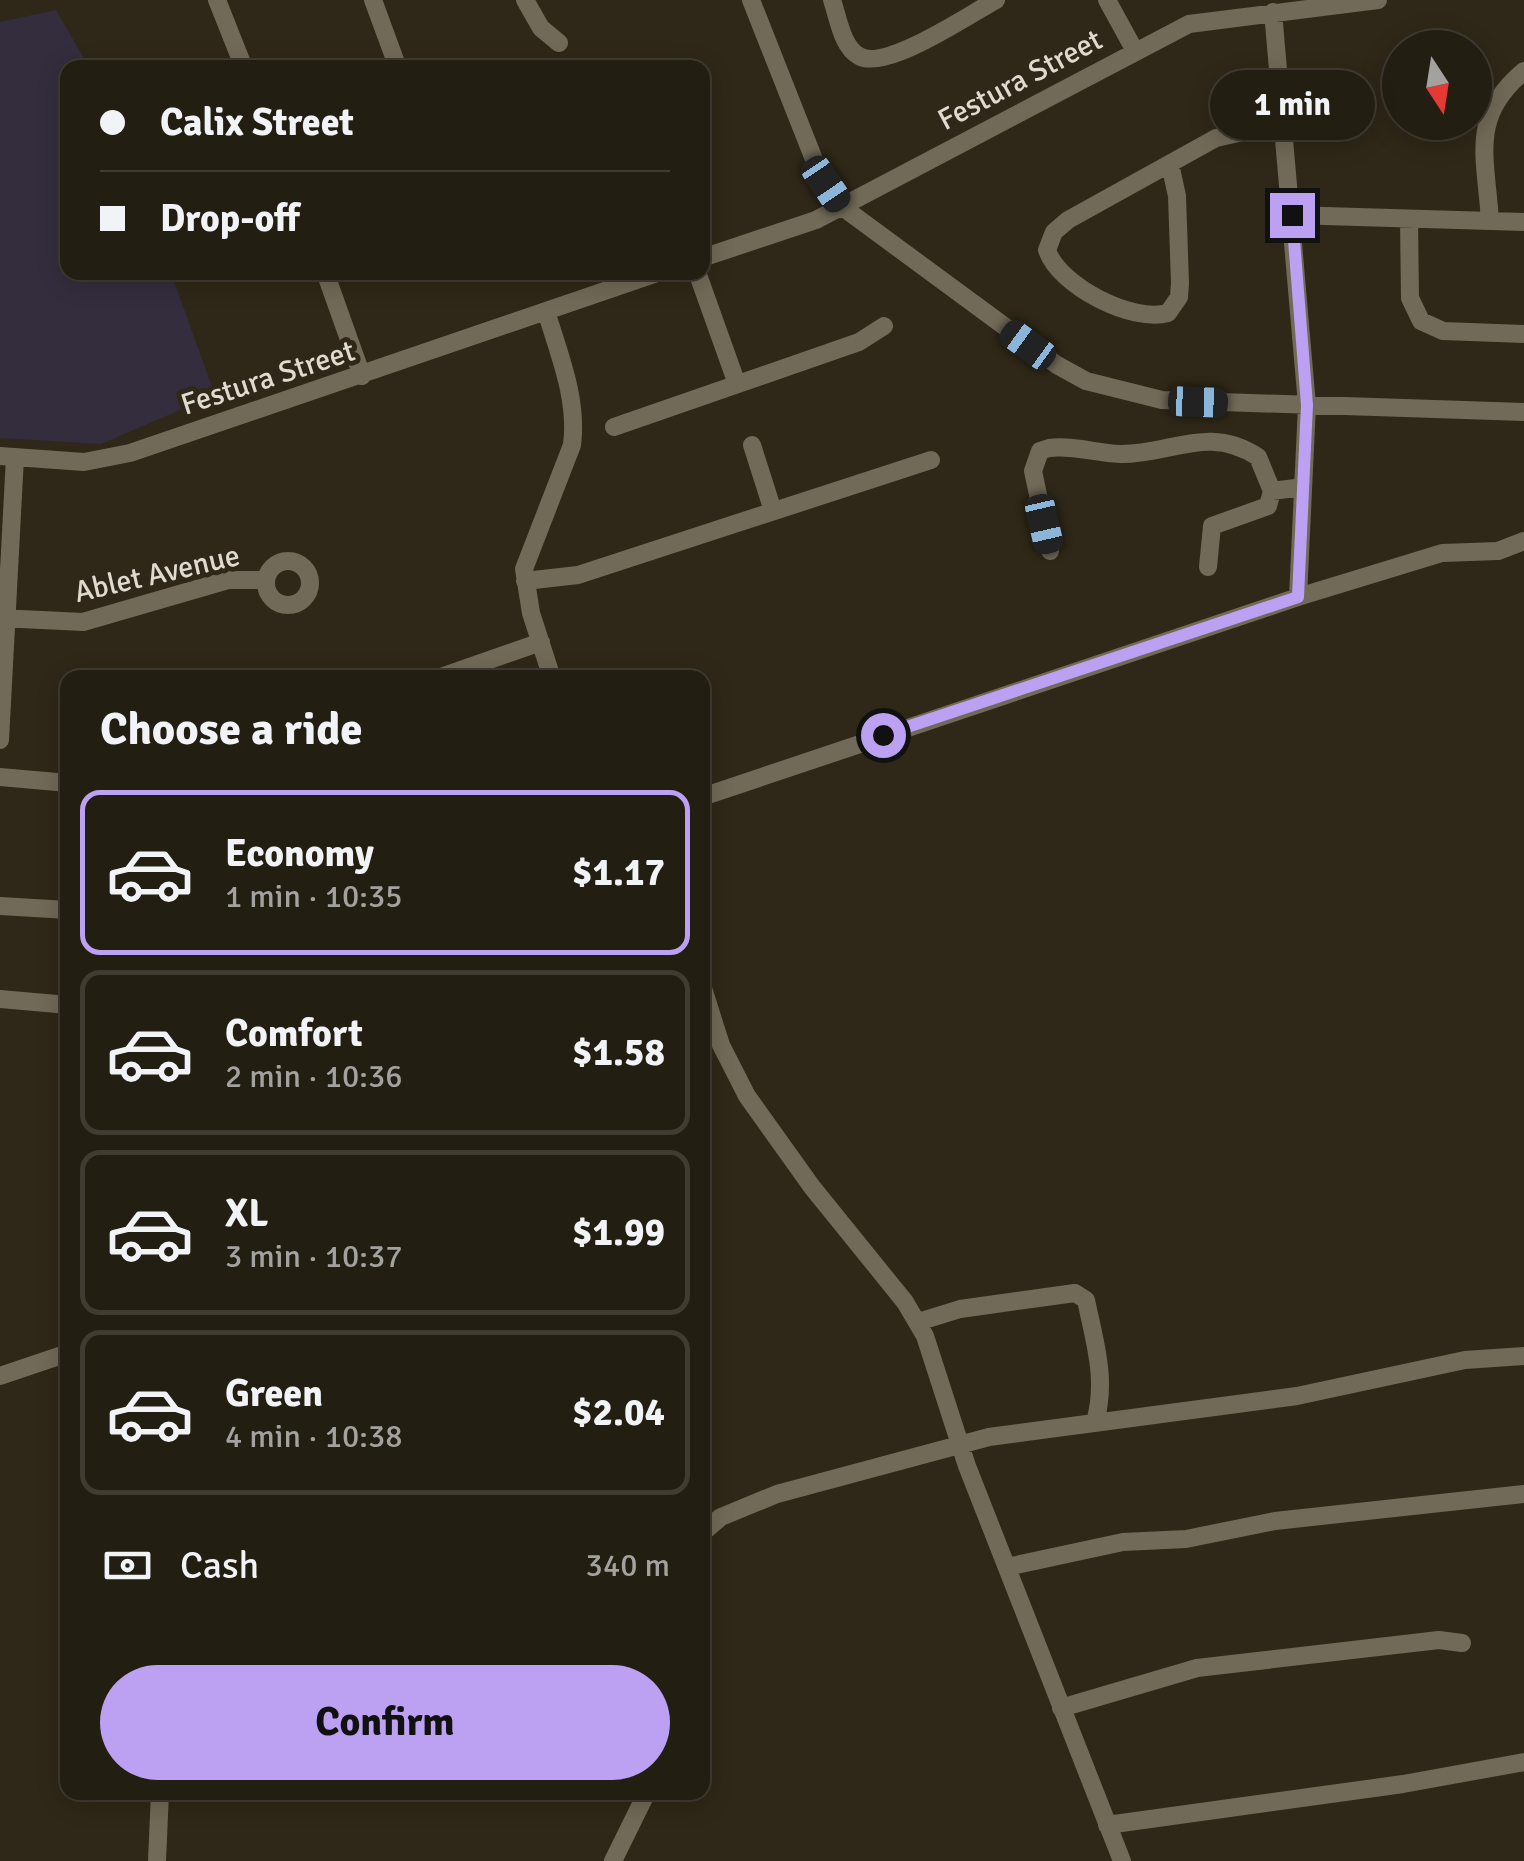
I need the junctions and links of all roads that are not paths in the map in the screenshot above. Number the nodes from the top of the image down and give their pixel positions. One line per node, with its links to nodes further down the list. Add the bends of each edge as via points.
1 (218, 0): 12 (street)
2 (373, 0): 13 (street)
3 (525, 0): 10 (street)
4 (751, 0): 17 (street, via 815,162)
5 (832, 0): 6 (street, via 848,44 872,59 898,54)
6 (996, 0)
7 (1107, 0): 11 (street)
8 (1378, 0): 9 (street, Festura Street)
9 (1273, 12): 11 (street, Festura Street, via 1189,24); 15 (street)
10 (559, 43)
11 (1134, 51): 17 (street, Festura Street)
12 (241, 60)
13 (395, 60)
14 (1524, 71): 20 (street, via 1496,97 1486,123)
15 (1284, 123): 16 (street, via 1228,134); 18 (street)
16 (1170, 164): 16 (street, via 1058,227 1047,250 1060,274 1124,308 1168,313 1180,283)
17 (841, 206): 22 (street, Festura Street); 31 (street, via 1086,381 1162,400)
18 (1292, 215): 19 (street); 31 (street)
19 (1410, 219): 20 (street); 28 (street, via 1410,298 1421,321 1443,331)
20 (1490, 221): 21 (street)
21 (1524, 222)
22 (710, 255)
23 (328, 280): 29 (street)
24 (637, 280): 26 (street, Festura Street)
25 (700, 280): 30 (street)
26 (546, 311): 29 (street, Festura Street); 44 (street, via 574,426 526,556)
27 (884, 326): 30 (street, via 859,342)
28 (1524, 334)
29 (362, 376): 35 (street, Festura Street, via 109,459)
30 (737, 384): 33 (street)
31 (1307, 405): 32 (street); 37 (street)
32 (1524, 412)
33 (614, 427)
34 (752, 445): 39 (street)
35 (8, 457): 46 (street)
36 (931, 460): 39 (street)
37 (1303, 487): 38 (street); 45 (street)
38 (1272, 491): 41 (street, via 1258,458 1224,443 1174,443 1124,454 1049,448 1040,451 1032,471); 42 (street, via 1268,506 1212,526)
39 (774, 511): 44 (street, via 578,575)
40 (1524, 541): 45 (street, via 1498,551 1442,553)
41 (1050, 551)
42 (1208, 568)
43 (266, 580): 46 (street, Ablet Avenue, via 228,580 83,622)
44 (525, 581): 47 (street)
45 (1298, 597): 53 (street)
46 (4, 618): 50 (street)
47 (541, 642): 48 (street); 49 (street)
48 (461, 670)
49 (550, 670)
50 (0, 740)
51 (0, 777): 52 (street)
52 (60, 782)
53 (710, 794)
54 (0, 906): 55 (street)
55 (60, 910)
56 (0, 999): 57 (street)
57 (60, 1003)
58 (710, 1009): 59 (street, via 747,1096)
59 (918, 1322): 63 (street, via 1075,1293 1086,1300 1099,1362 1103,1392); 64 (street)
60 (60, 1355): 62 (street)
61 (1524, 1356): 63 (street, via 1465,1360 1296,1396)
62 (0, 1376)
63 (1095, 1422): 64 (street)
64 (959, 1444): 66 (street, via 776,1494); 67 (street)
65 (1524, 1494): 67 (street, via 1275,1521 1186,1540 1123,1542)
66 (710, 1526)
67 (1007, 1567): 69 (street)
68 (1462, 1643): 69 (street, via 1196,1668)
69 (1061, 1708): 73 (street)
70 (1524, 1762): 73 (street)
71 (160, 1800): 74 (street)
72 (643, 1800): 75 (street)
73 (1107, 1825): 76 (street)
74 (157, 1861)
75 (614, 1861)
76 (1122, 1861)

